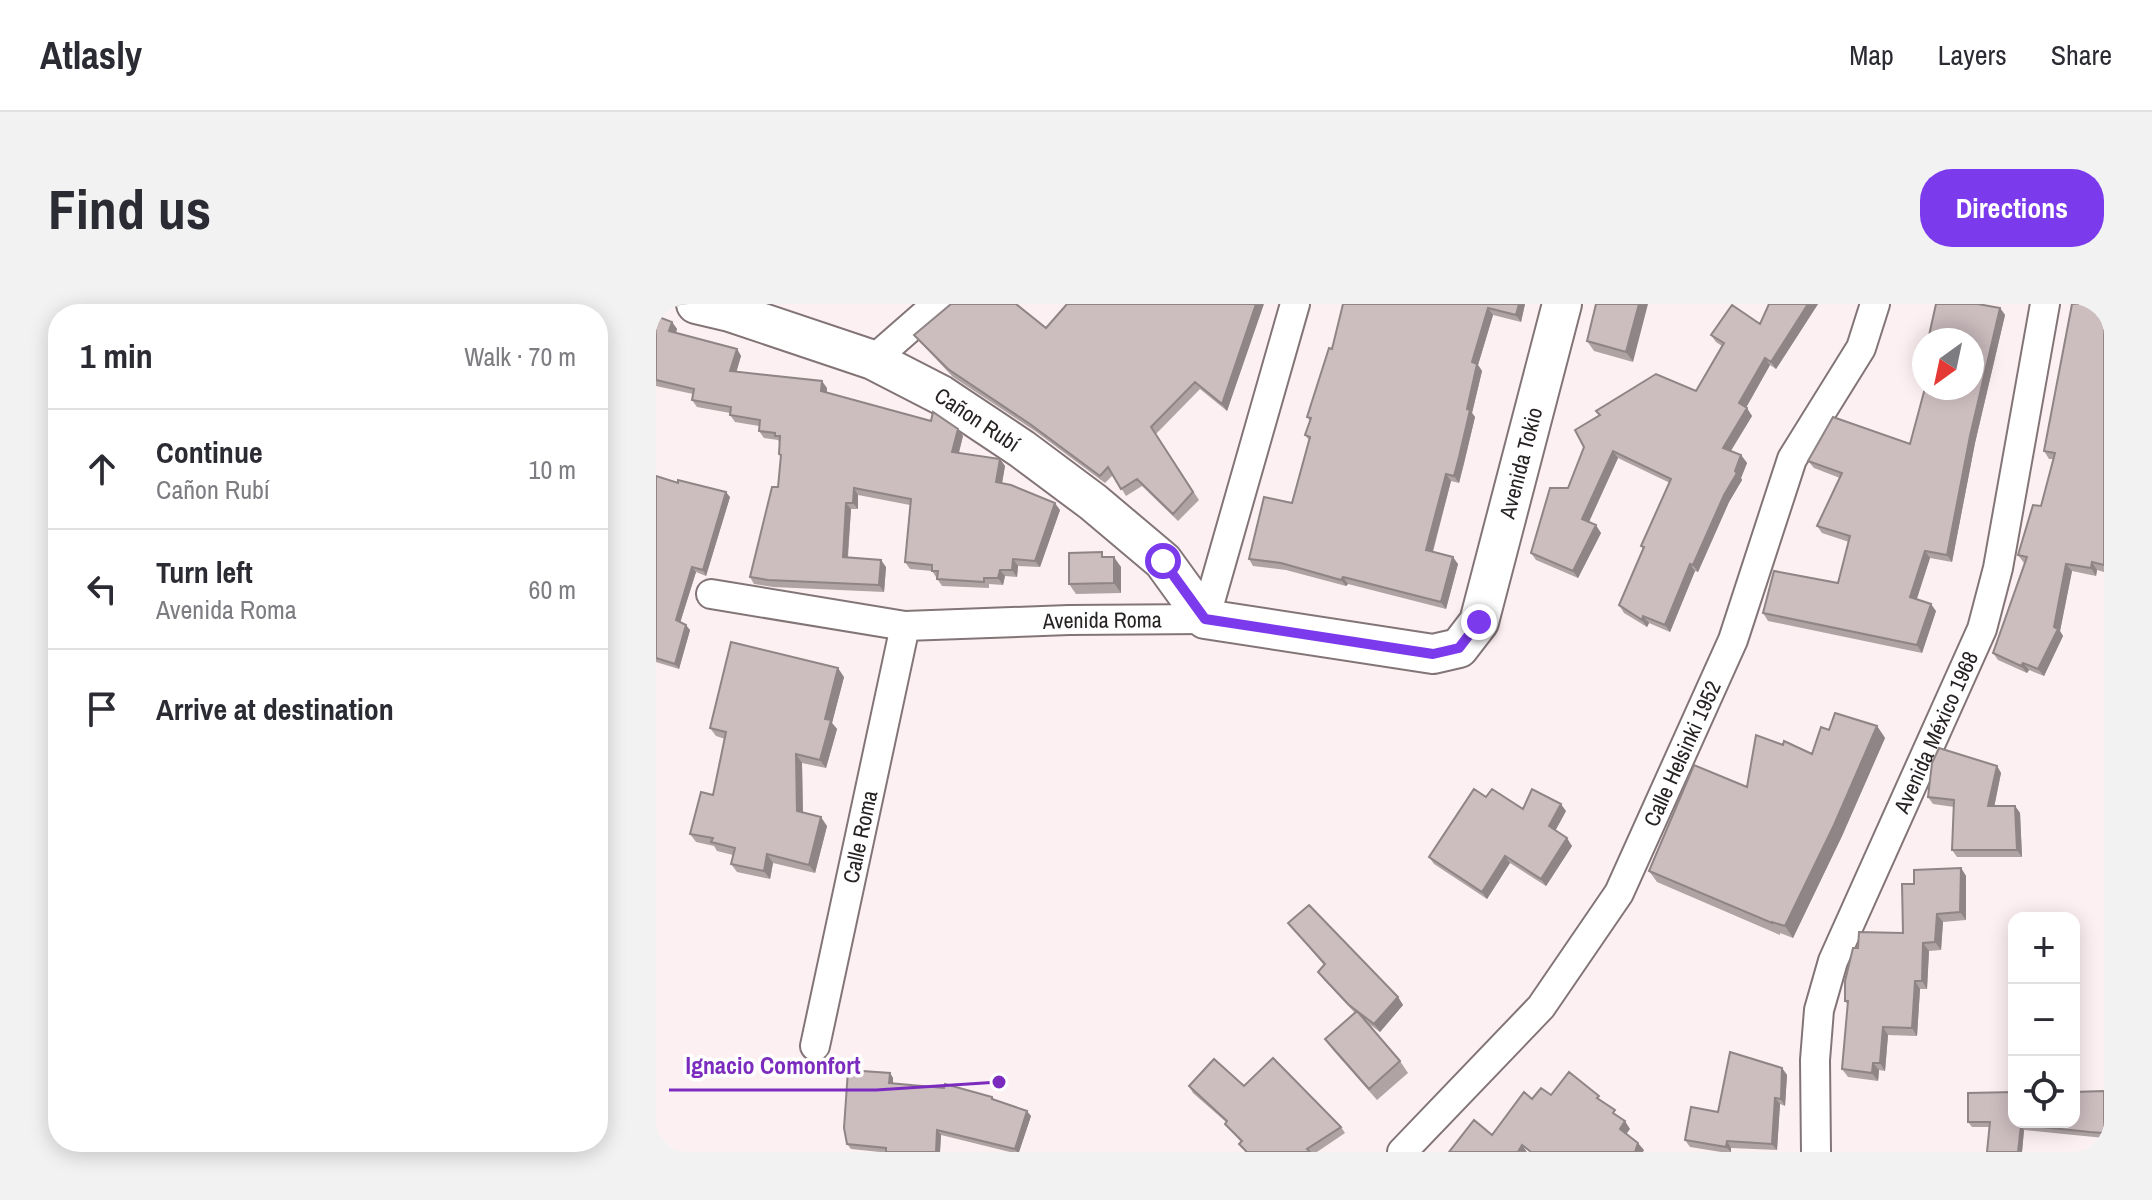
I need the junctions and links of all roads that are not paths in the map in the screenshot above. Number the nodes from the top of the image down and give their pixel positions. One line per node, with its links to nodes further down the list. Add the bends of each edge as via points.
1 (696, 304): 7 (street, Cañon Rubí)
2 (937, 304): 7 (street)
3 (1295, 304): 9 (street)
4 (1562, 304): 10 (street, Avenida Tokio)
5 (1875, 304): 13 (street, Calle Helsinki 1952, via 1861,348 1792,459 1733,640 1619,893 1541,1007)
6 (2045, 304): 14 (street, Avenida México 1968, via 1998,568 1982,629 1833,961 1819,1010)
7 (873, 360): 9 (street, Cañon Rubí, via 941,395 1093,502 1163,561)
8 (711, 594): 11 (street, Avenida Roma)
9 (1205, 619): 10 (street, Avenida Roma, via 1433,654 1459,648); 11 (street, Avenida Roma)
10 (1479, 622)
11 (905, 626): 12 (street, Calle Roma)
12 (815, 1046)
13 (1402, 1152)
14 (1816, 1152)

